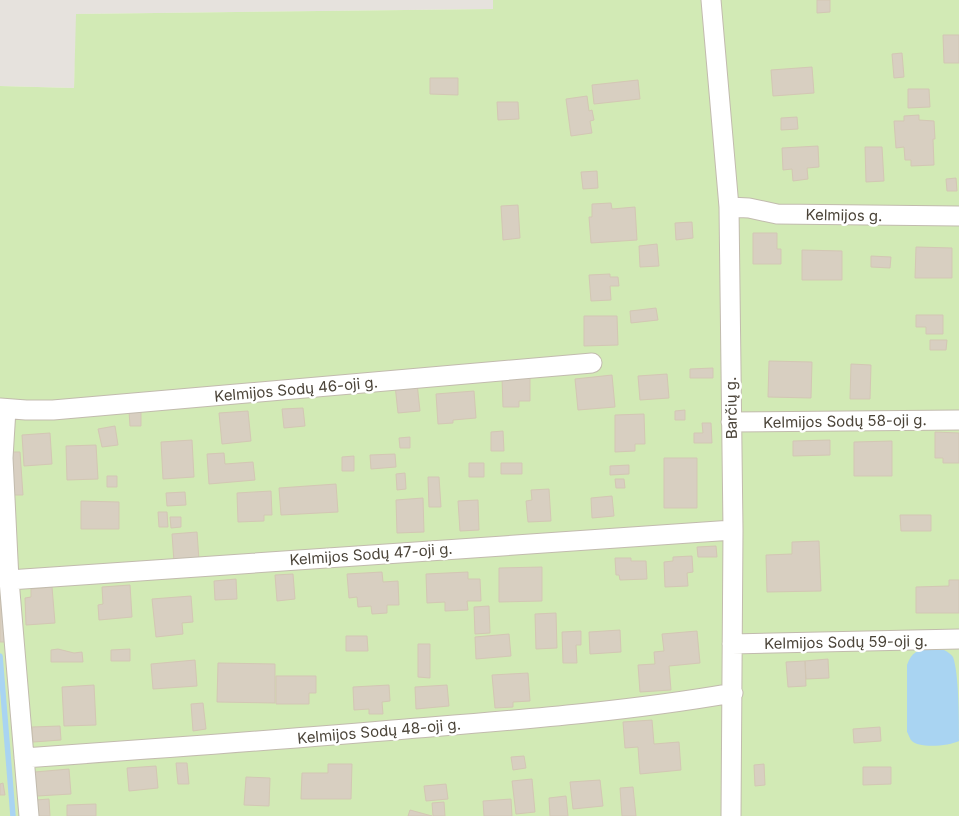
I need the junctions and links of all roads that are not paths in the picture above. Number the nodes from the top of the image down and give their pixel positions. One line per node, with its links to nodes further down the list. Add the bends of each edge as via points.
1 (711, 0): 2 (street, Barčių g.)
2 (729, 207): 3 (street, Kelmijos g., via 777,214); 7 (street, Barčių g.)
3 (959, 216)
4 (592, 363): 5 (street, Kelmijos Sodų 46-oji g., via 54,410)
5 (3, 408): 9 (street)
6 (959, 420): 7 (street, Kelmijos Sodų 58-oji g.)
7 (731, 422): 8 (street, Barčių g.)
8 (733, 530): 9 (street, Kelmijos Sodų 47-oji g.); 11 (street, Barčių g.)
9 (9, 580): 13 (street)
10 (959, 639): 11 (street, Kelmijos Sodų 59-oji g.)
11 (732, 644): 12 (street, Barčių g.)
12 (733, 693): 13 (street, Kelmijos Sodų 48-oji g., via 556,717); 15 (street, Barčių g.)
13 (24, 758): 14 (street)
14 (29, 816)
15 (731, 816)

